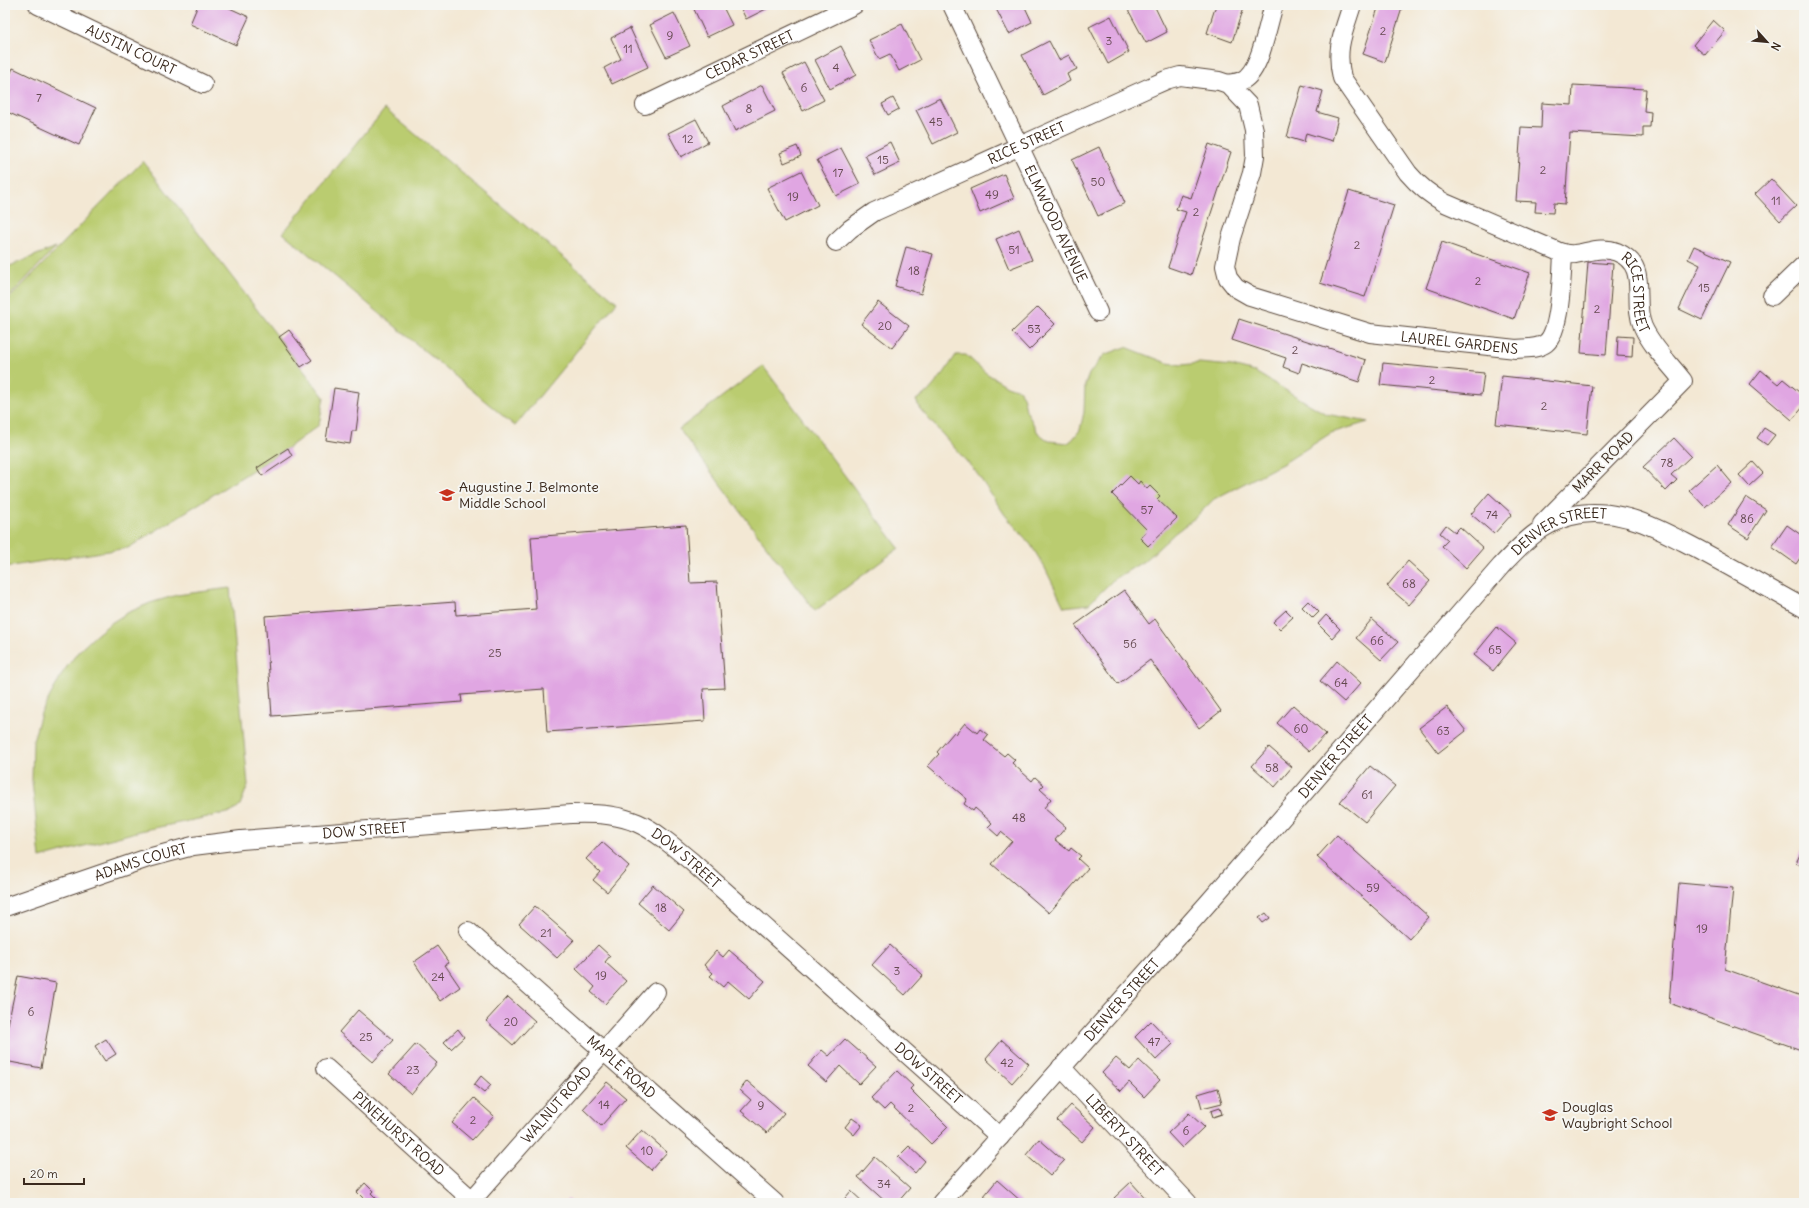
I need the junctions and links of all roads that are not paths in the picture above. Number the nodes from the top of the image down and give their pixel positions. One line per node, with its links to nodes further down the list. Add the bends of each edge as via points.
1 (38, 5): 6 (street, AUSTIN COURT)
2 (854, 5): 8 (street, CEDAR STREET)
3 (952, 5): 9 (street, ELMWOOD AVENUE)
4 (1274, 5): 7 (street, via 1255,67 1241,81)
5 (1352, 5): 11 (street, via 1340,44 1338,62 1342,78 1412,178 1432,196 1445,203)
6 (203, 84)
7 (1228, 84): 9 (street, RICE STREET, via 1180,76 1166,80); 11 (street, LAUREL GARDENS, via 1248,105 1254,130 1255,156 1225,266 1228,278 1236,288 1250,296 1370,333 1516,349 1540,347 1554,334)
8 (645, 105)
9 (1019, 146): 10 (street, RICE STREET, via 874,212 850,228); 14 (street, ELMWOOD AVENUE)
10 (836, 242)
11 (1563, 253): 15 (street, RICE STREET, via 1573,255 1604,249 1617,252 1630,260 1636,269 1637,298 1643,326 1650,339)
12 (1804, 265): 13 (street)
13 (1772, 296)
14 (1098, 312)
15 (1684, 381): 16 (street, MARR ROAD)
16 (1524, 543): 17 (street, DENVER STREET, via 1546,526 1572,516 1613,514 1647,524); 23 (street, DENVER STREET, via 1500,566 1205,908)
17 (1804, 608)
18 (280, 837): 19 (street, ADAMS COURT, via 193,846 171,851 120,866); 25 (street, DOW STREET, via 571,814 610,815 639,822 653,830 692,862)
19 (5, 907)
20 (468, 931): 22 (street, MAPLE ROAD)
21 (656, 992): 22 (street, WALNUT ROAD)
22 (604, 1052): 26 (street, WALNUT ROAD); 27 (street, MAPLE ROAD)
23 (1061, 1067): 25 (street, DENVER STREET); 29 (street, LIBERTY STREET)
24 (326, 1068): 26 (street, PINEHURST ROAD)
25 (1000, 1137): 28 (street, DENVER STREET)
26 (468, 1202)
27 (775, 1203)
28 (941, 1203)
29 (1188, 1203)

